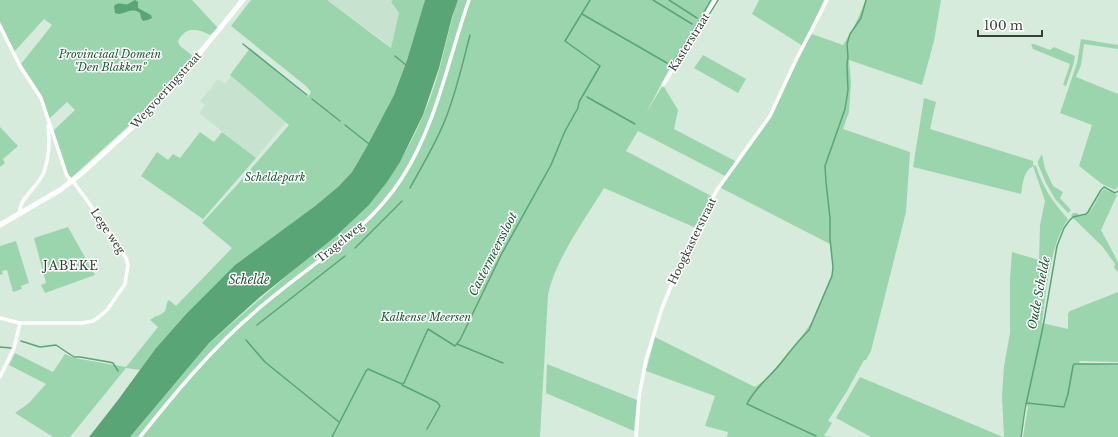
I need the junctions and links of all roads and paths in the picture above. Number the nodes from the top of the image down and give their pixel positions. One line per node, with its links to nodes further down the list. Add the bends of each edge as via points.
1 (244, 0): 8 (main road, Wegvoeringstraat, via 148,112)
2 (469, 0): 14 (street, Tragelweg, via 432,118 395,188 367,221 239,325)
3 (715, 0): 6 (street, Kasterstraat)
4 (827, 0): 15 (street, Hoogkasterstraat, via 770,116 717,190 696,228 677,271 646,360 639,397)
5 (0, 26): 7 (street, via 20,66 41,98)
6 (663, 85)
7 (46, 115): 8 (street, Lege weg, via 67,176); 9 (street, via 49,134 44,174 20,203)
8 (72, 181): 9 (main road, Wegvoeringstraat); 12 (street, Lege weg, via 126,258 128,265 125,284 107,310 93,321)
9 (20, 214): 10 (main road, Wegvoeringstraat)
10 (0, 225)
11 (0, 318): 12 (street, Lege weg)
12 (20, 323): 13 (street, via 14,348)
13 (0, 377)
14 (140, 437)
15 (636, 437)

